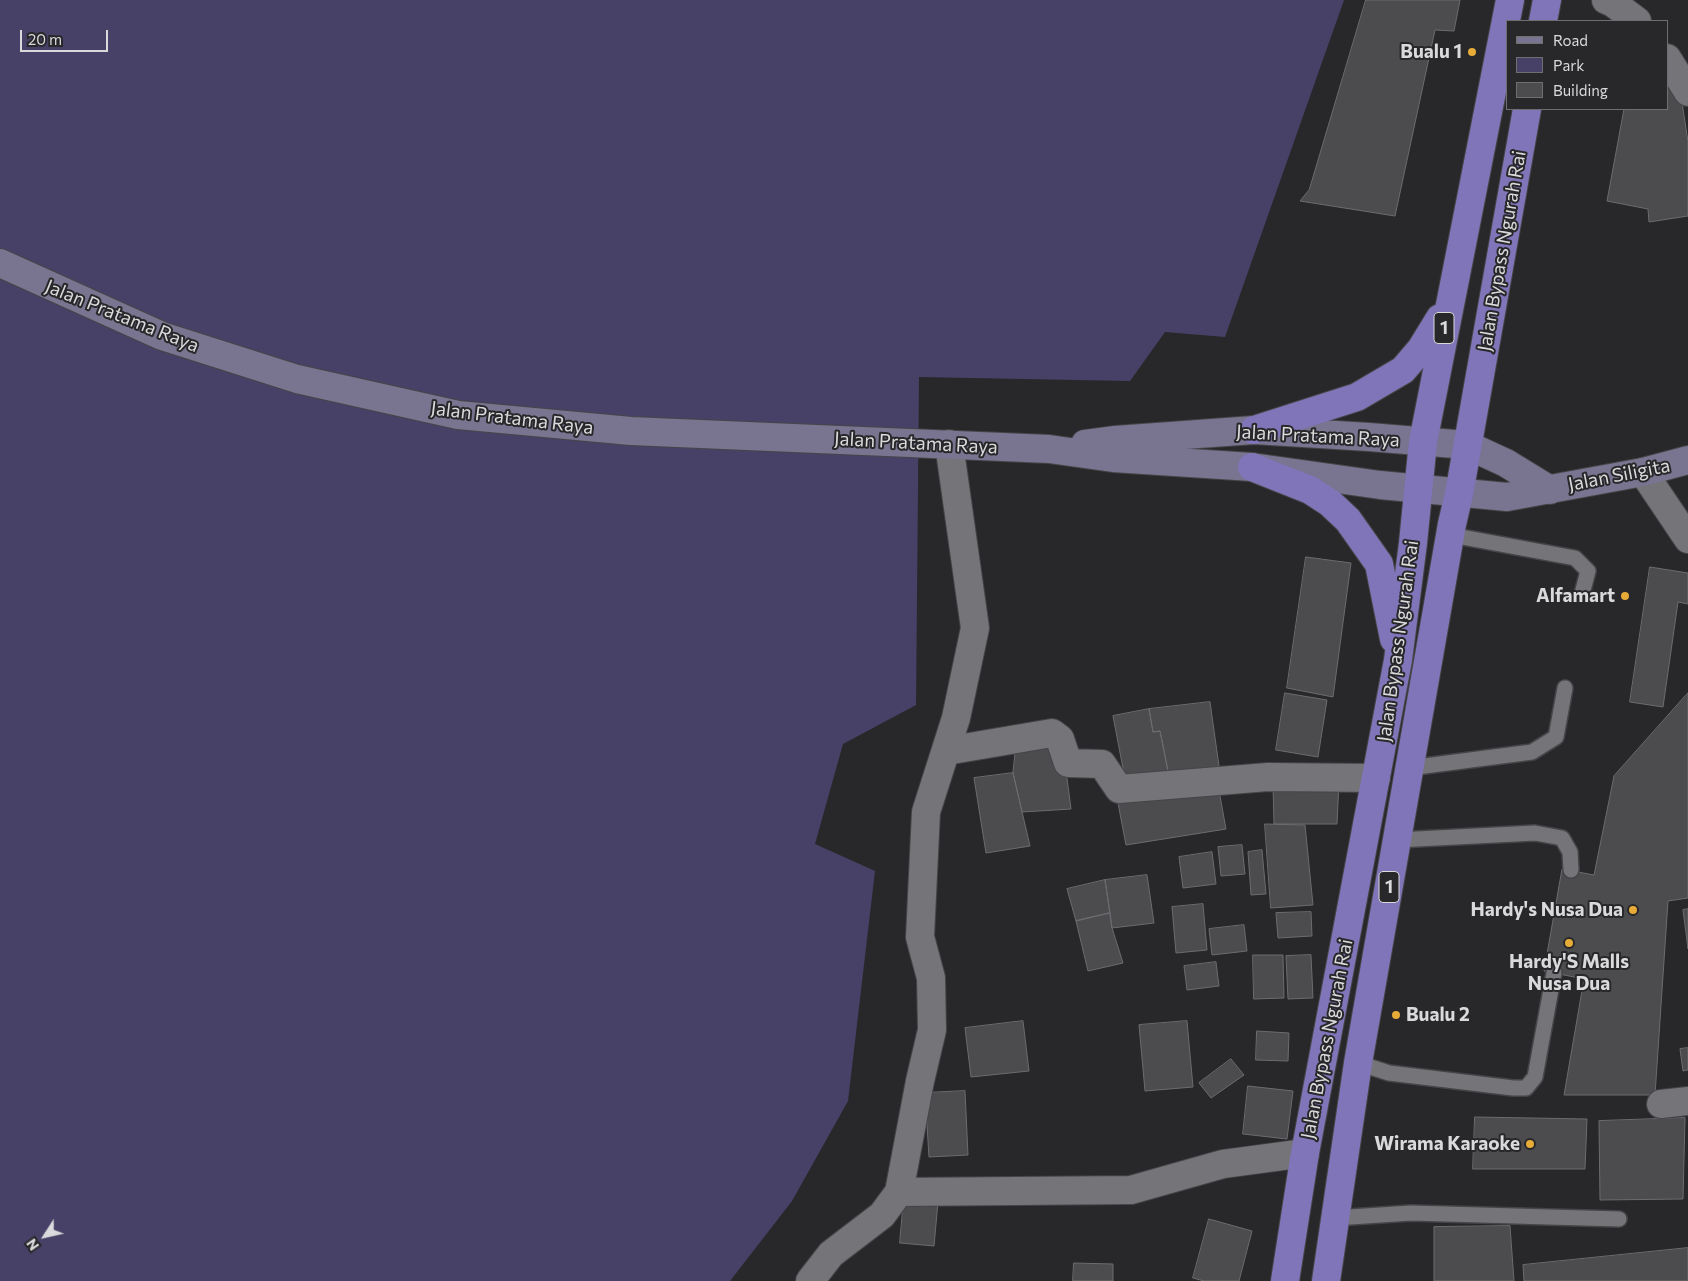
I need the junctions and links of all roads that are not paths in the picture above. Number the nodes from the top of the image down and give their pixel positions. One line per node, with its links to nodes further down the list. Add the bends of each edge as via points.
1 (1510, 0): 5 (highway, Jalan Bypass Ngurah Rai / 1)
2 (1547, 0): 6 (highway)
3 (1606, 0): 7 (street)
4 (1506, 20): 12 (highway, Jalan Bypass Ngurah Rai / 1)
5 (1506, 20)
6 (1543, 20)
7 (1635, 20)
8 (1668, 60): 9 (street)
9 (1688, 92)
10 (1527, 110): 16 (highway, Jalan Bypass Ngurah Rai / 1)
11 (0, 263): 15 (main road, Jalan Pratama Raya, via 162,336 298,379 458,415 631,431)
12 (1450, 302): 13 (highway, via 1421,349 1403,370 1357,397); 14 (highway, Jalan Bypass Ngurah Rai / 1)
13 (1254, 430): 14 (main road, Jalan Pratama Raya); 17 (main road, Jalan Pratama Raya, via 1115,440)
14 (1423, 442): 16 (main road, Jalan Pratama Raya); 21 (highway, Jalan Bypass Ngurah Rai / 1)
15 (949, 444): 17 (main road, Jalan Pratama Raya); 29 (street, via 975,628 960,703)
16 (1468, 445): 22 (main road, Jalan Siligita, via 1506,463); 23 (highway, Jalan Bypass Ngurah Rai / 1)
17 (1049, 449): 19 (main road, Jalan Pratama Raya, via 1113,458)
18 (1688, 460): 20 (main road, Jalan Siligita)
19 (1252, 467): 21 (main road, Jalan Pratama Raya); 27 (highway, via 1310,490 1348,520 1379,564)
20 (1643, 472): 22 (main road, Jalan Siligita); 25 (street)
21 (1418, 488): 23 (main road, Jalan Pratama Raya); 27 (highway, Jalan Bypass Ngurah Rai / 1)
22 (1550, 490): 23 (main road, Jalan Siligita, via 1507,497)
23 (1459, 494): 24 (highway, Jalan Bypass Ngurah Rai / 1)
24 (1451, 535): 26 (lane, via 1575,558 1588,571); 30 (highway, Jalan Bypass Ngurah Rai / 1)
25 (1688, 539)
26 (1582, 594)
27 (1398, 660): 31 (highway, Jalan Bypass Ngurah Rai / 1)
28 (1565, 688): 30 (lane, via 1556,737 1532,752)
29 (946, 751): 31 (street, via 1052,733 1060,739 1068,763 1102,764 1119,790 1268,777); 39 (street, via 926,812 920,937 931,978 932,1030)
30 (1409, 768): 32 (highway, Jalan Bypass Ngurah Rai / 1)
31 (1376, 778): 38 (highway, Jalan Bypass Ngurah Rai / 1)
32 (1397, 840): 33 (lane, via 1535,833 1562,838 1570,852); 35 (highway, Jalan Bypass Ngurah Rai / 1)
33 (1571, 870)
34 (1554, 973): 35 (lane, via 1535,1077 1526,1088 1389,1073)
35 (1358, 1063): 40 (highway, Jalan Bypass Ngurah Rai / 1)
36 (1688, 1101): 37 (street)
37 (1662, 1104)
38 (1305, 1154): 39 (street, via 1223,1164 1131,1190); 43 (highway, Jalan Bypass Ngurah Rai / 1)
39 (899, 1192): 42 (street, via 882,1215 831,1254)
40 (1335, 1218): 41 (lane, via 1411,1213); 44 (highway, Jalan Bypass Ngurah Rai / 1)
41 (1619, 1219)
42 (810, 1281)
43 (1284, 1281)
44 (1326, 1281)

